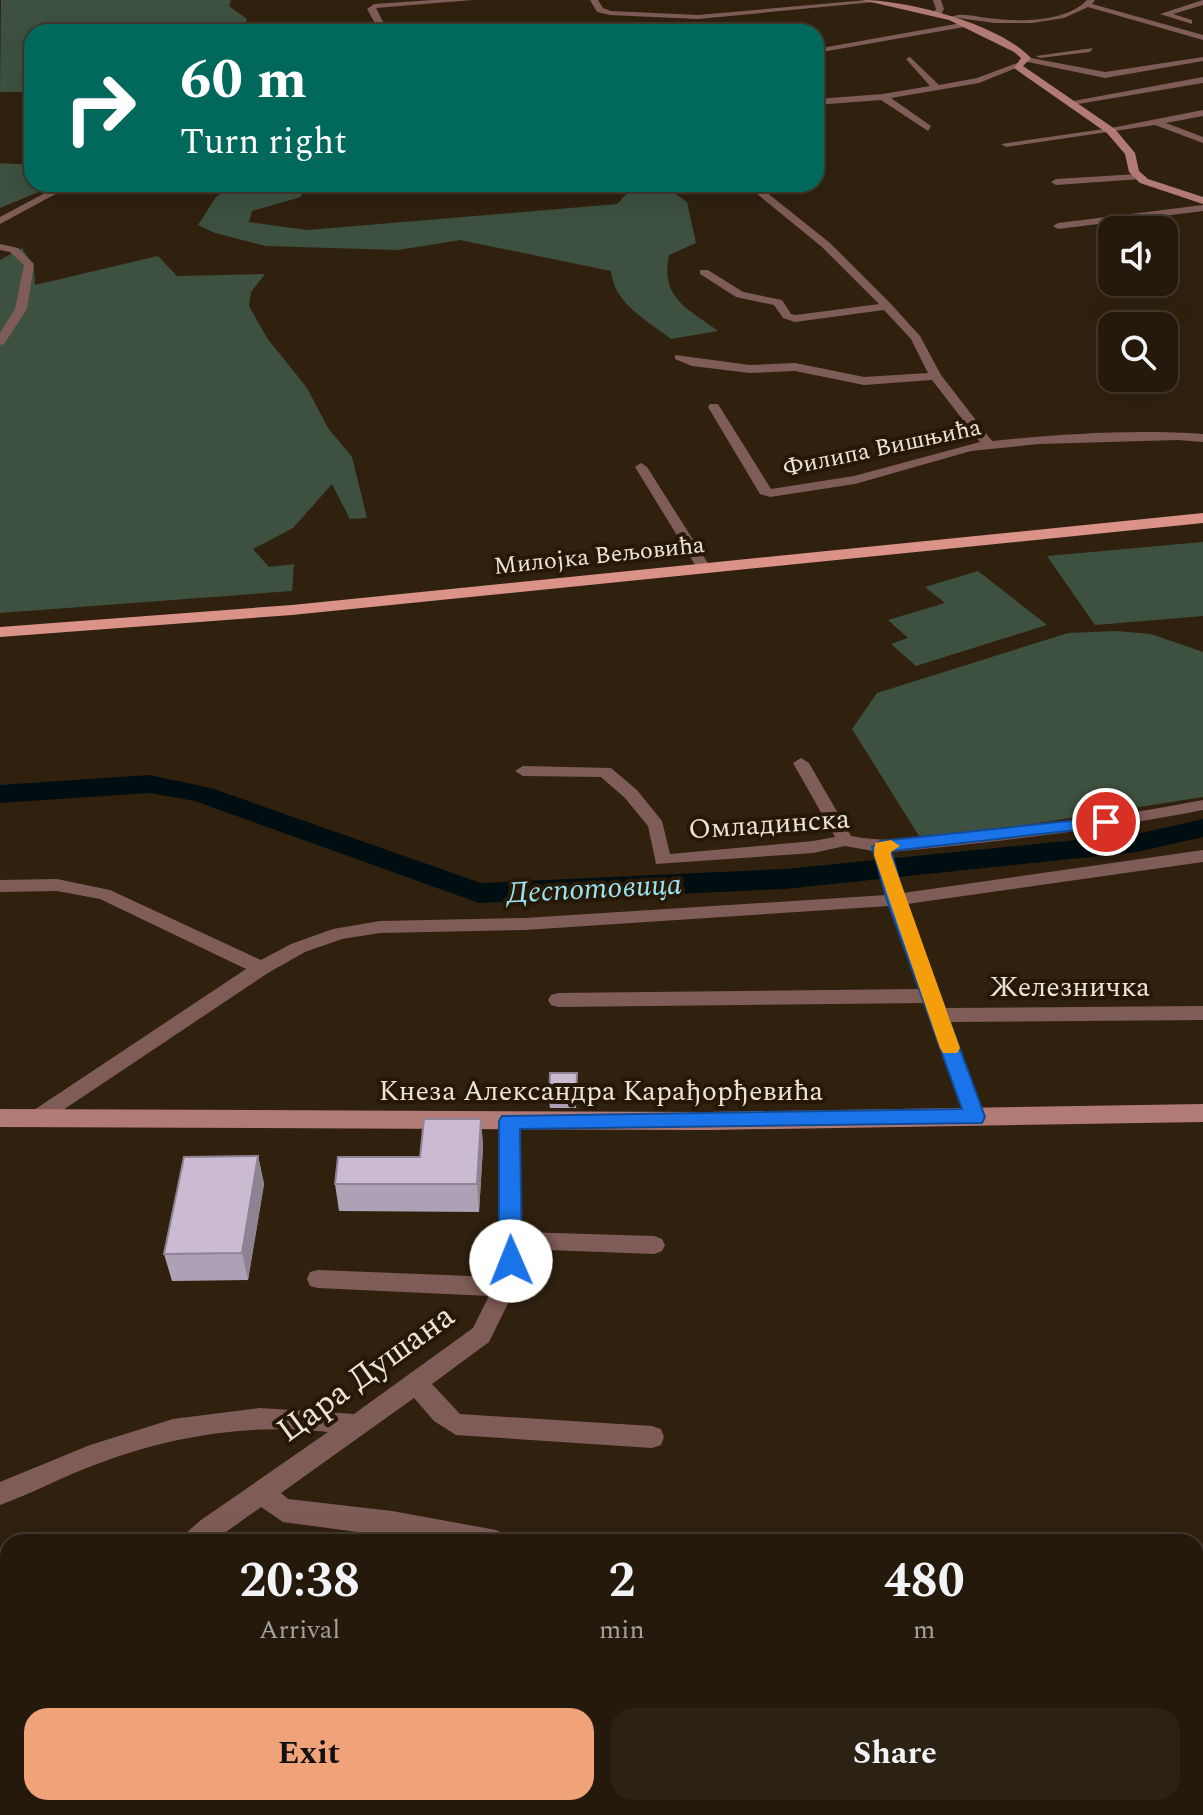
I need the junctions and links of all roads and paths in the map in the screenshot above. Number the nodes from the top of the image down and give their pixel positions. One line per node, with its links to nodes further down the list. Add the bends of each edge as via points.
1 (469, 0): 9 (street, via 374,6)
2 (594, 0): 4 (street, via 610,13 685,17)
3 (937, 0): 7 (street)
4 (868, 1): 7 (street)
5 (1090, 2): 8 (street, via 1078,13 1016,22); 12 (street)
6 (1203, 2): 11 (street, via 1164,14)
7 (937, 14): 8 (street)
8 (952, 18): 10 (street)
9 (379, 24)
10 (967, 24): 13 (street); 17 (street)
11 (1203, 26)
12 (1203, 38)
13 (824, 50)
14 (1090, 50): 17 (street)
15 (910, 59): 19 (street)
16 (1203, 59): 17 (street, via 1105,75)
17 (1023, 61): 19 (street, via 979,80); 22 (street)
18 (1203, 80): 22 (street)
19 (937, 88): 20 (street)
20 (883, 97): 21 (street); 25 (street)
21 (824, 101)
22 (1072, 102): 26 (street)
23 (1203, 113): 24 (street)
24 (1155, 122): 26 (street); 27 (street)
25 (928, 128)
26 (1111, 131): 28 (street); 29 (street, via 1130,153)
27 (1203, 140)
28 (1006, 144)
29 (1138, 177): 30 (street); 33 (street)
30 (1056, 182)
31 (54, 192): 35 (street)
32 (760, 192): 39 (street, via 826,245)
33 (1203, 201)
34 (1203, 208): 36 (street)
35 (0, 221)
36 (1058, 226)
37 (0, 247): 40 (street, via 14,250 29,264 21,309)
38 (704, 272): 39 (street, via 740,295 778,302 795,319)
39 (887, 306): 42 (street, via 916,338)
40 (0, 342)
41 (679, 357): 42 (street, via 750,369 795,367 864,381)
42 (935, 376): 45 (street)
43 (714, 407): 45 (street, Филипа Вишњића, via 770,493 855,480)
44 (1203, 438): 45 (street, Филипа Вишњића)
45 (989, 445)
46 (641, 467): 48 (street)
47 (1203, 518): 48 (main road, Милојка Вељовића)
48 (704, 568): 49 (main road, Милојка Вељовића, via 292,610)
49 (0, 632)
50 (801, 763): 53 (street)
51 (523, 771): 53 (street, Омладинска, via 605,772 656,825 662,860)
52 (1203, 805): 54 (street)
53 (845, 840): 54 (street, Омладинска)
54 (882, 851): 57 (street, Омладинска)
55 (1203, 856): 57 (street)
56 (0, 886): 58 (street, via 57,885 104,894)
57 (895, 894): 58 (street, via 525,924 380,927 339,933); 60 (street, Омладинска)
58 (261, 968): 63 (street)
59 (558, 1000): 60 (street, Железничка)
60 (935, 1005): 61 (street, Железничка); 64 (street, Омладинска)
61 (1203, 1013)
62 (1203, 1113): 64 (street, Кнеза Александра Карађорђевића)
63 (38, 1117): 65 (street, Кнеза Александра Карађорђевића); 66 (street, Кнеза Александра Карађорђевића)
64 (975, 1117): 66 (street, Кнеза Александра Карађорђевића)
65 (0, 1118)
66 (509, 1121): 67 (street, Цара Душана)
67 (510, 1240): 68 (street); 70 (street, Цара Душана)
68 (654, 1245)
69 (318, 1279): 70 (street)
70 (505, 1287): 71 (street, Цара Душана, via 481,1335)
71 (416, 1383): 72 (street, Цара Душана); 73 (street, via 456,1424)
72 (358, 1425): 74 (street, Цара Душана); 75 (street, via 255,1418 177,1427 72,1461)
73 (652, 1437)
74 (261, 1492): 76 (street, Цара Душана); 77 (street, via 283,1510)
75 (0, 1494)
76 (205, 1534)
77 (452, 1534)

